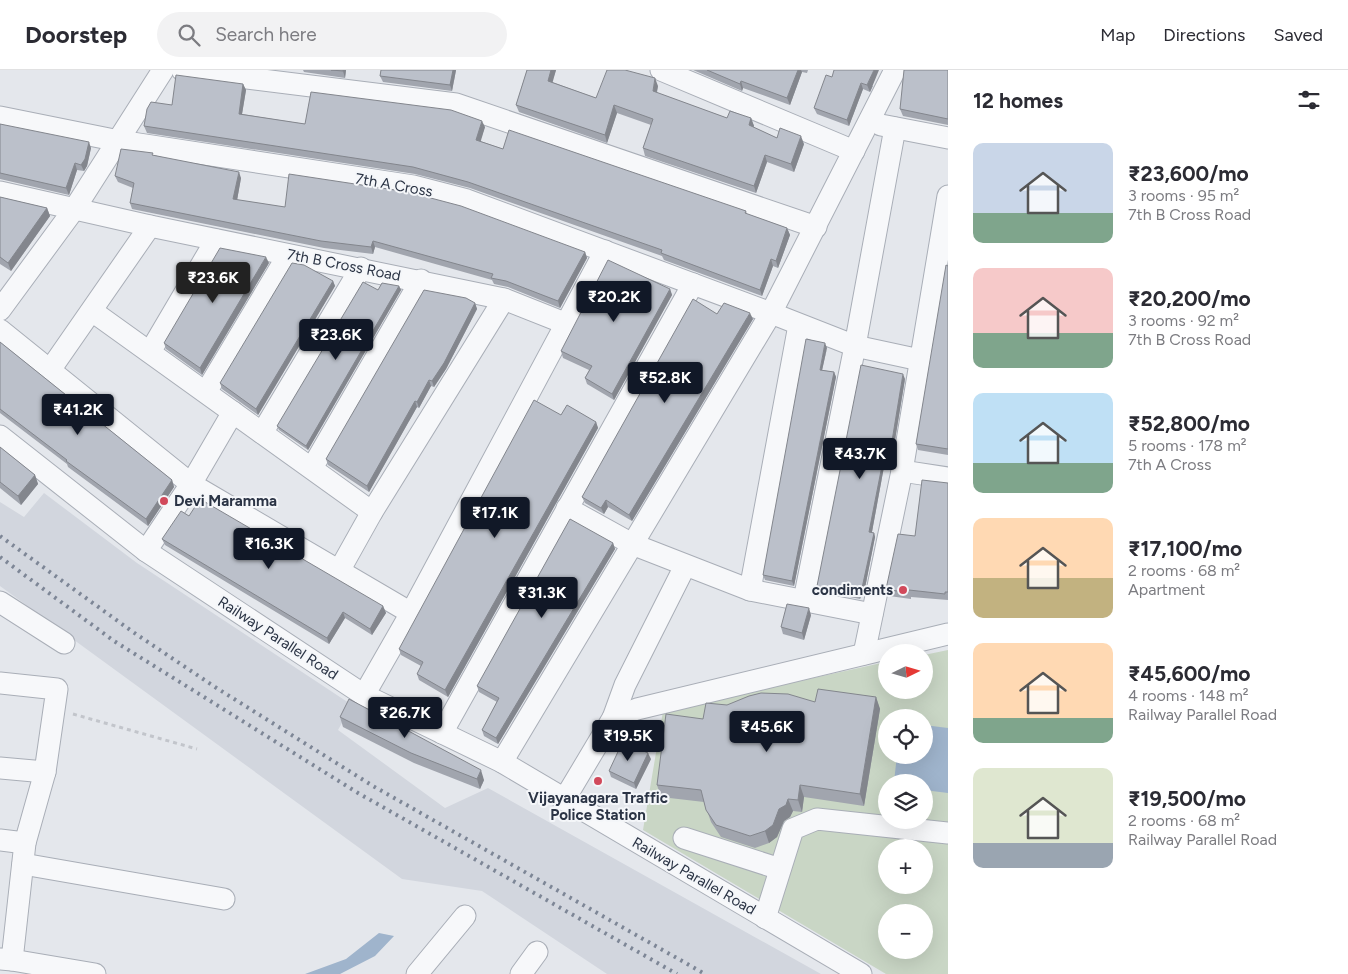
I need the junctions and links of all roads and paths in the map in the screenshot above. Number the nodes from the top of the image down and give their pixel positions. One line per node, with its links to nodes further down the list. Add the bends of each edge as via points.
1 (163, 70): 9 (street)
2 (182, 70): 15 (street, via 456,104)
3 (661, 70): 10 (street)
4 (895, 70): 6 (street)
5 (0, 117): 9 (street, 7th A Cross)
6 (869, 123): 7 (street); 10 (street)
7 (894, 128): 8 (street); 30 (street)
8 (948, 138)
9 (119, 141): 13 (street); 17 (street, 7th A Cross, via 413,186 467,200)
10 (854, 151): 15 (street)
11 (0, 192): 13 (street, 7th B Cross Road)
12 (948, 196): 18 (street)
13 (75, 208): 14 (street, 7th B Cross Road); 24 (street)
14 (150, 226): 16 (street, 7th B Cross Road); 25 (street)
15 (816, 226): 26 (street)
16 (216, 240): 19 (street, 7th B Cross Road); 31 (street)
17 (605, 250): 22 (street, 7th A Cross); 27 (street)
18 (943, 251): 32 (street)
19 (288, 254): 20 (street, 7th B Cross Road); 34 (street)
20 (361, 268): 21 (street, 7th B Cross Road); 36 (street)
21 (421, 280): 23 (street, 7th B Cross Road); 38 (street)
22 (693, 284): 26 (street, 7th A Cross); 42 (street)
23 (504, 299): 27 (street, 7th B Cross Road); 43 (street)
24 (0, 310)
25 (92, 311): 31 (street); 33 (street)
26 (771, 312): 28 (street, 7th A Cross); 44 (street)
27 (567, 324): 51 (street)
28 (799, 325): 30 (street, 7th A Cross); 48 (street)
29 (0, 330): 33 (street)
30 (855, 346): 32 (street, 7th A Cross); 49 (street)
31 (150, 352): 34 (street)
32 (920, 360): 39 (street)
33 (50, 370): 41 (street)
34 (206, 392): 35 (street)
35 (233, 412): 36 (street); 41 (street)
36 (262, 433): 38 (street)
37 (0, 436): 45 (street, Railway Parallel Road)
38 (312, 468): 43 (street)
39 (902, 472): 40 (street); 52 (street)
40 (948, 478)
41 (191, 484): 45 (street); 47 (street)
42 (567, 508): 44 (street); 60 (street)
43 (372, 512): 47 (street)
44 (632, 544): 46 (street); 62 (street)
45 (146, 551): 57 (street, Railway Parallel Road)
46 (685, 566): 48 (street); 59 (street, via 625,684)
47 (339, 571): 51 (street)
48 (750, 590): 49 (street)
49 (804, 600): 52 (street)
50 (0, 602): 54 (street)
51 (411, 614): 57 (street)
52 (872, 614): 55 (street)
53 (948, 634): 55 (street)
54 (64, 643)
55 (864, 654): 59 (street, via 637,709)
56 (0, 683): 58 (street, via 57,689)
57 (364, 695): 60 (street, Railway Parallel Road)
58 (53, 709): 61 (path); 64 (street)
59 (613, 718): 65 (street)
60 (442, 733): 62 (street, Railway Parallel Road)
61 (197, 750)
62 (502, 762): 65 (street, Railway Parallel Road)
63 (0, 768): 64 (street)
64 (45, 772): 69 (street)
65 (564, 800): 74 (street, Railway Parallel Road)
66 (948, 833): 71 (street, via 816,819 793,829)
67 (684, 838): 71 (street)
68 (0, 840): 69 (street)
69 (26, 843): 70 (street)
70 (23, 864): 72 (street); 76 (street)
71 (780, 869): 74 (street)
72 (224, 900)
73 (464, 916): 78 (street)
74 (765, 918): 80 (street, Railway Parallel Road)
75 (537, 952): 79 (street)
76 (6, 959): 77 (street)
77 (95, 974)
78 (417, 974)
79 (521, 974)
80 (861, 974)

